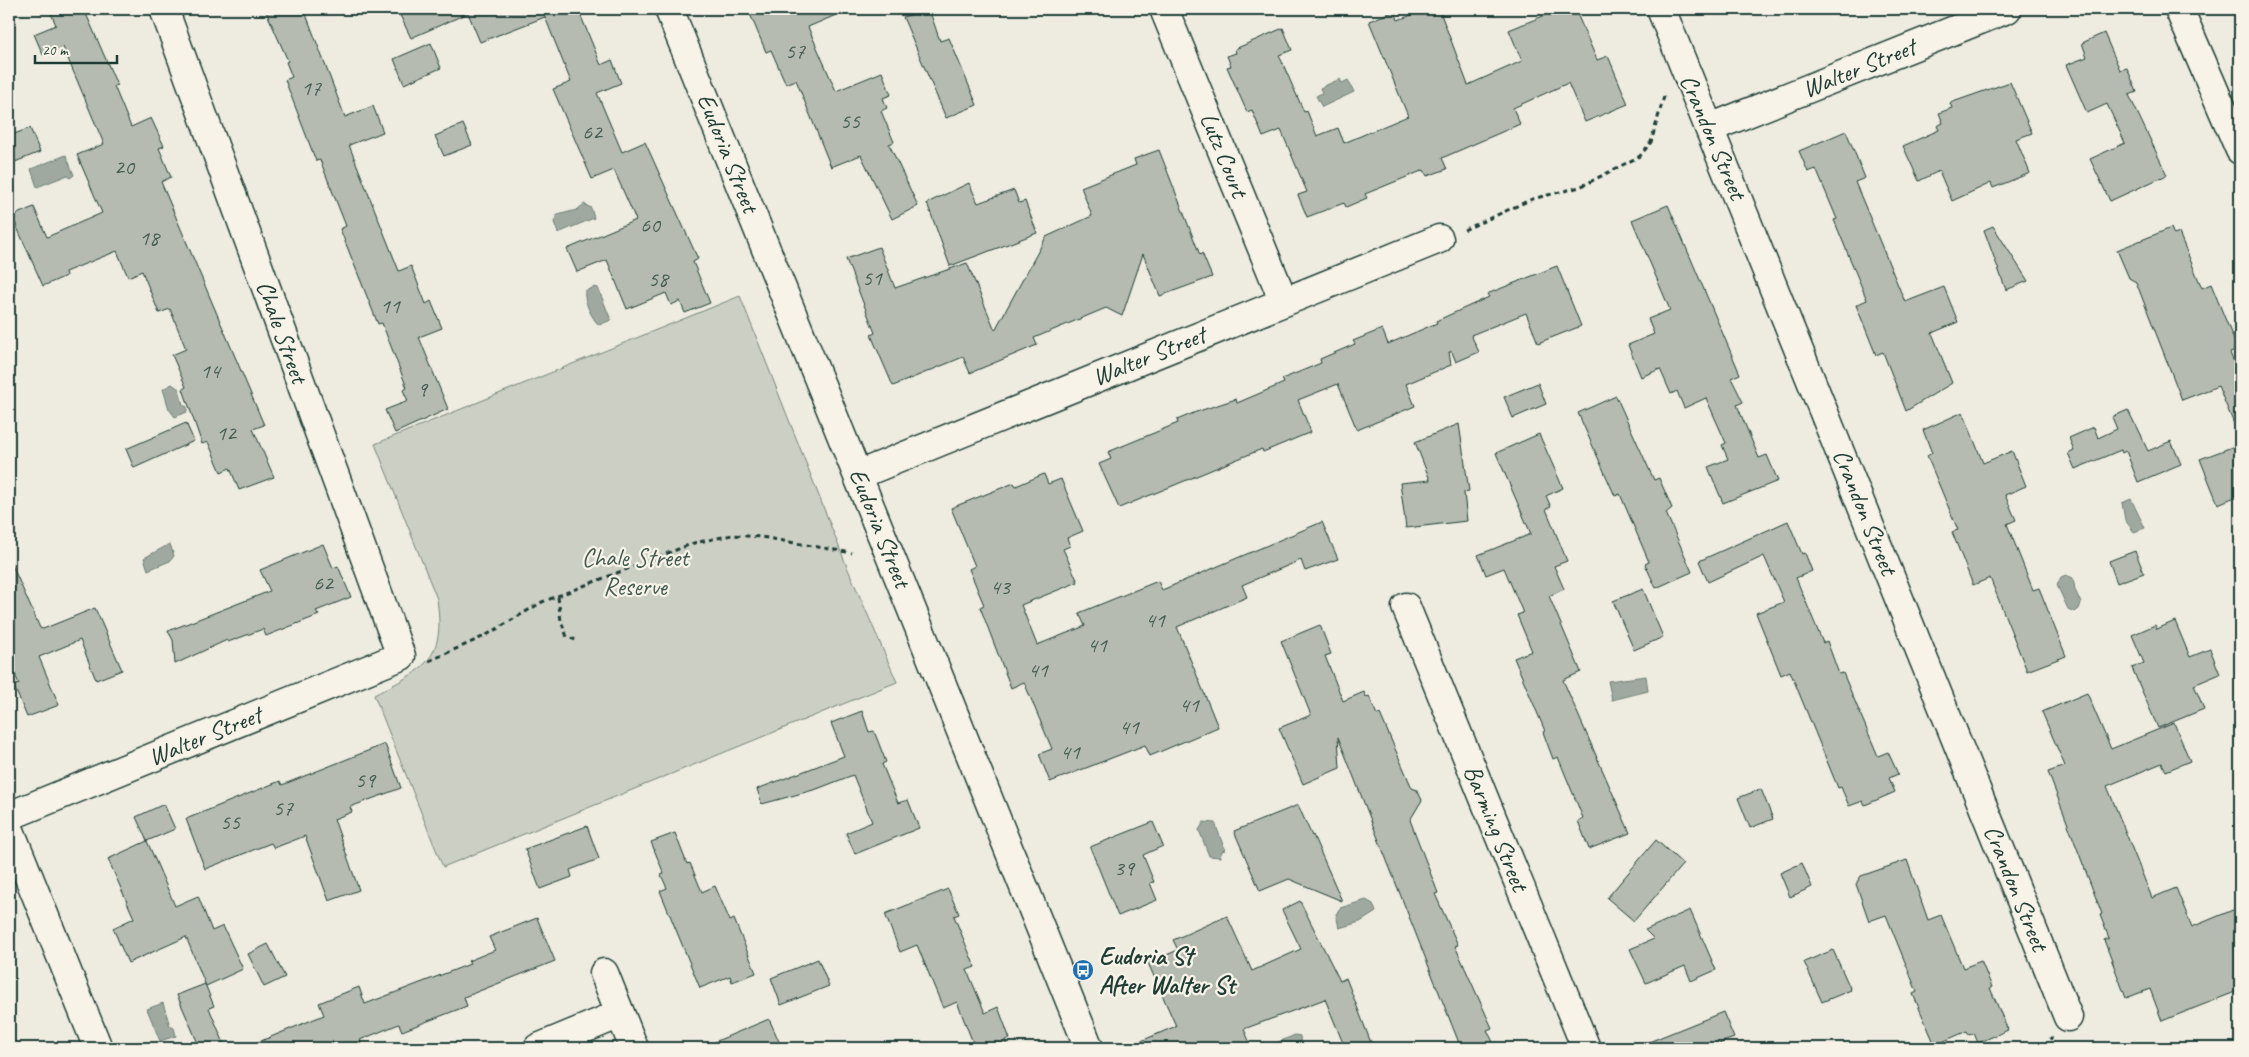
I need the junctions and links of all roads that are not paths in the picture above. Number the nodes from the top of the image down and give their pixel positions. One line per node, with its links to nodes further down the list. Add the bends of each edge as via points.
1 (164, 9): 13 (street, Chale Street)
2 (669, 9): 11 (street, Eudoria Street)
3 (1661, 9): 7 (street, Crandon Street)
4 (2007, 9): 7 (street, Walter Street)
5 (2179, 9): 8 (street)
6 (1166, 10): 10 (street, Lutz Court)
7 (1710, 128): 18 (street, Crandon Street)
8 (2240, 150)
9 (1439, 239): 10 (street, Walter Street)
10 (1284, 302): 11 (street, Walter Street)
11 (858, 474): 22 (street, Eudoria Street)
12 (1406, 607): 23 (street, Barming Street)
13 (401, 656): 14 (street, Walter Street)
14 (9, 816)
15 (9, 828): 19 (street)
16 (604, 973): 17 (street)
17 (620, 1014): 20 (street); 21 (street)
18 (2068, 1017)
19 (98, 1048)
20 (538, 1048)
21 (634, 1048)
22 (1089, 1048)
23 (1586, 1048)

